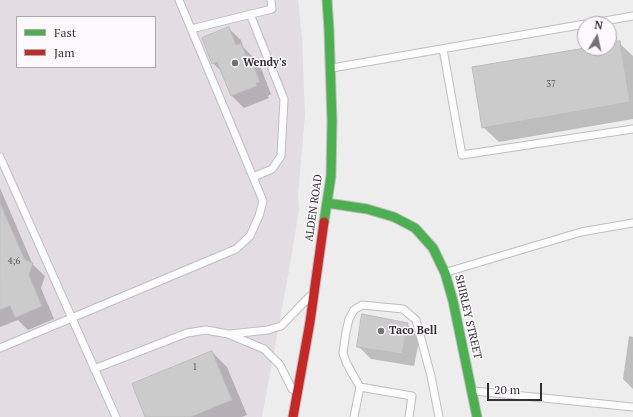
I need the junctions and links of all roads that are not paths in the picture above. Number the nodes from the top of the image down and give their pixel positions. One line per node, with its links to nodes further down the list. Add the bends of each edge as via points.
1 (179, 0): 8 (lane)
2 (271, 0): 4 (lane, via 272,9)
3 (327, 0): 10 (main road, ALDEN ROAD)
4 (250, 14): 8 (lane); 13 (lane, via 284,99 280,156 272,169)
5 (633, 16): 6 (lane)
6 (617, 19)
7 (577, 26): 9 (lane)
8 (192, 29): 13 (lane)
9 (443, 49): 10 (lane); 11 (lane, via 462,155)
10 (330, 69): 14 (main road, ALDEN ROAD, via 331,176)
11 (633, 129)
12 (0, 158): 18 (lane)
13 (253, 177): 18 (lane, via 263,201 250,236 236,249)
14 (327, 203): 16 (main road, SHIRLEY STREET, via 367,209 394,217 415,228 433,248); 17 (main road, ALDEN ROAD)
15 (633, 223): 16 (lane, via 581,232)
16 (445, 273): 23 (main road, SHIRLEY STREET)
17 (314, 291): 19 (lane, via 281,326 268,330); 24 (main road, ALDEN ROAD)
18 (72, 318): 20 (lane); 21 (lane)
19 (228, 334): 21 (lane, via 206,330 187,333); 24 (lane, via 264,349 280,365)
20 (0, 348)
21 (94, 369): 26 (lane)
22 (360, 387): 28 (lane); 29 (lane, via 412,396); 30 (lane, via 343,353 349,319 354,310 362,304 403,309 416,320)
23 (472, 391): 25 (lane); 31 (main road, SHIRLEY STREET)
24 (296, 401): 27 (main road, ALDEN ROAD)
25 (633, 407)
26 (116, 417)
27 (293, 417)
28 (354, 417)
29 (409, 417)
30 (439, 417)
31 (477, 417)

